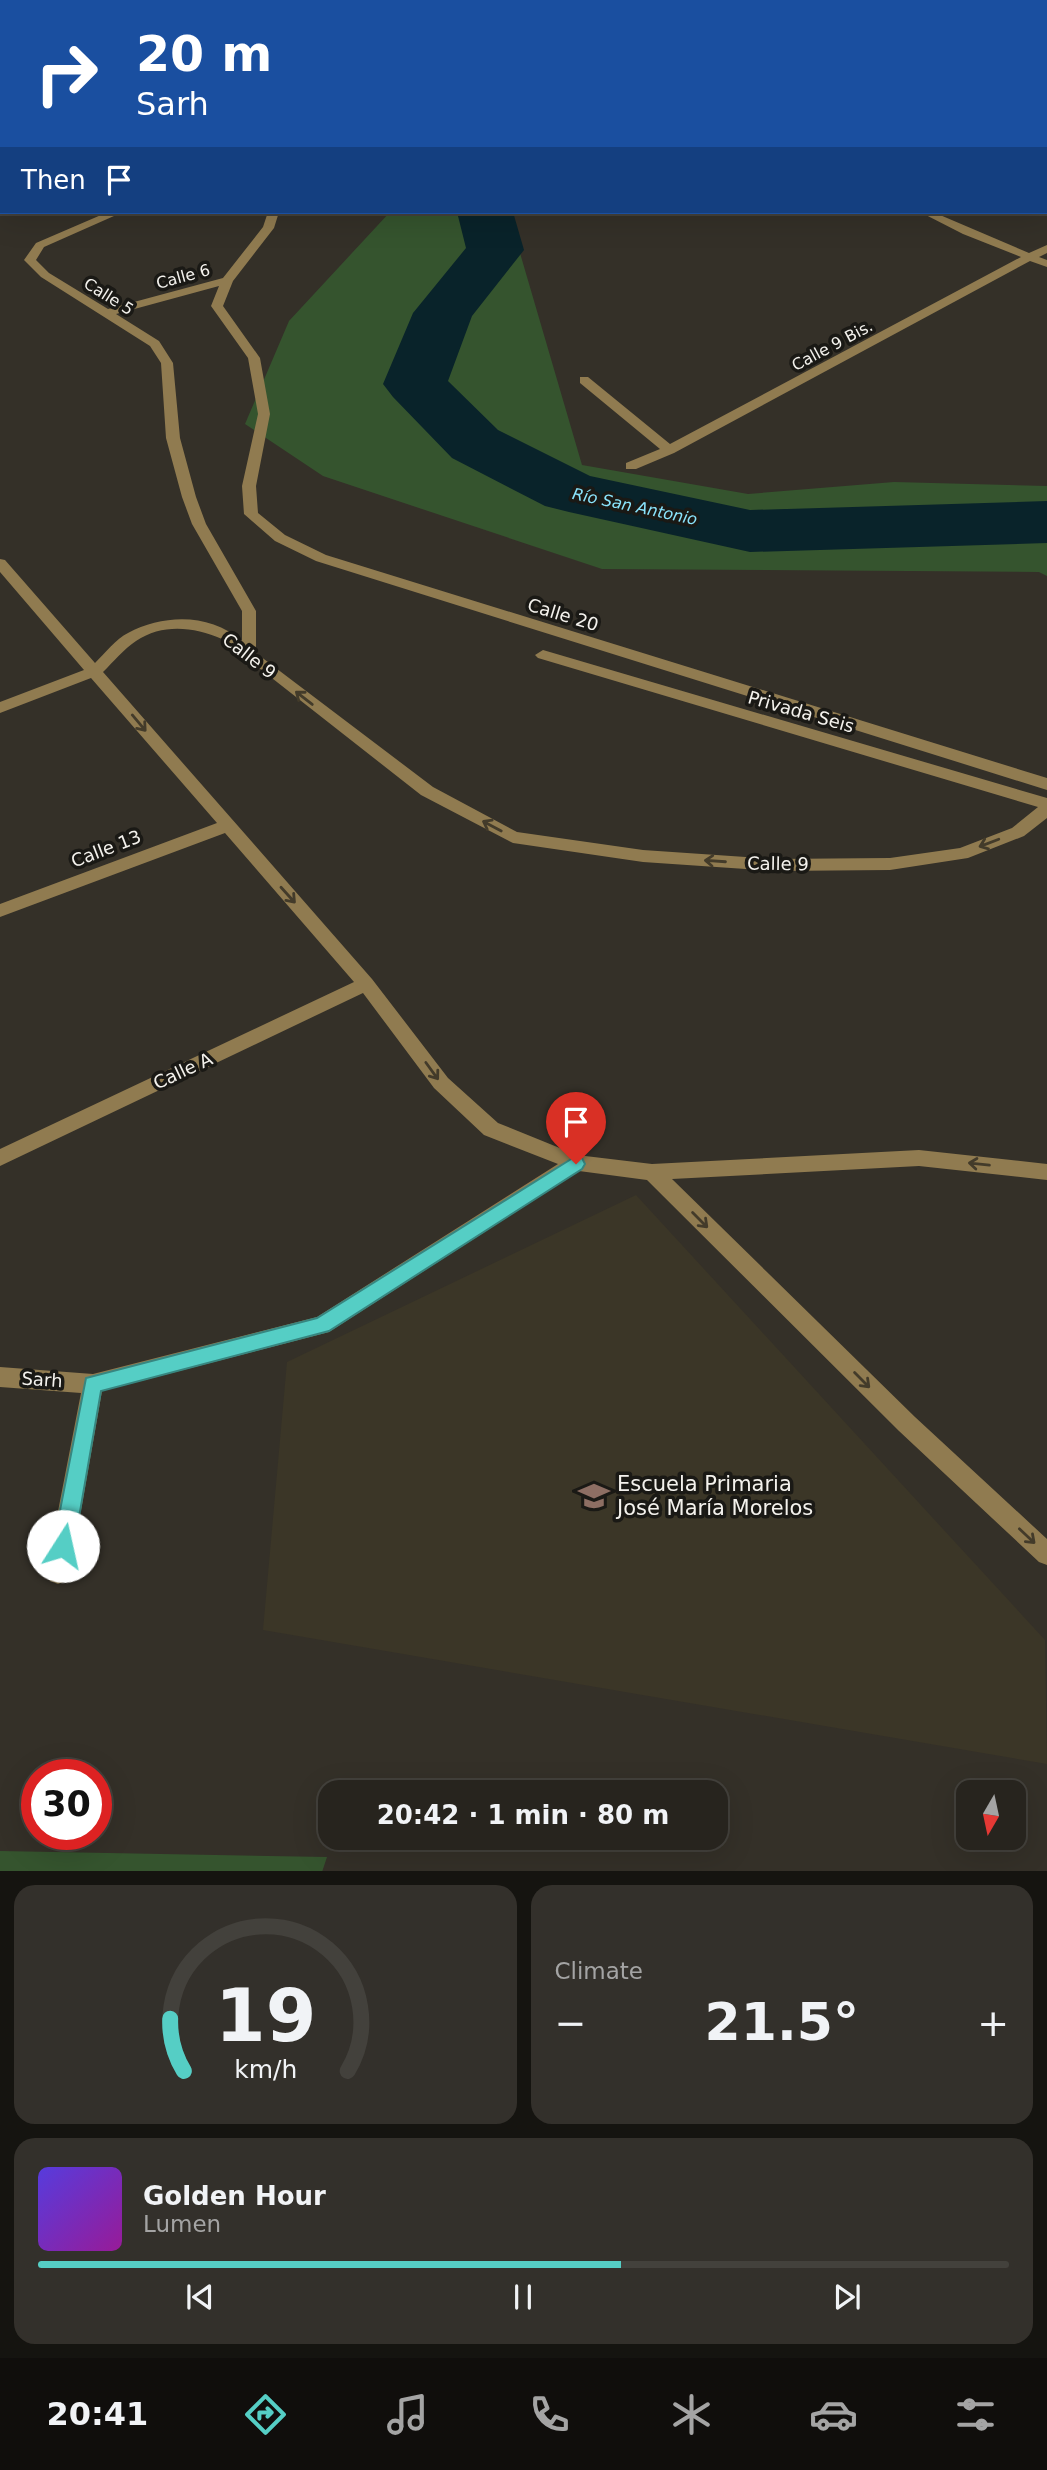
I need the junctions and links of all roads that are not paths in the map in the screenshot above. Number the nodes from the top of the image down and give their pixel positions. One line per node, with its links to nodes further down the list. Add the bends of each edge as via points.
1 (112, 214): 8 (street, Calle 5, via 40,245 30,260 45,275)
2 (272, 214): 7 (street, via 268,228)
3 (930, 214): 5 (street)
4 (1047, 248): 5 (street, Calle 9 Bis.)
5 (1029, 257): 6 (street); 10 (street, Calle 9 Bis.)
6 (1047, 264)
7 (227, 280): 8 (street, Calle 6); 17 (street, Calle 20, via 217,306 254,358 264,414 250,486 251,514 280,538 321,558 463,604)
8 (107, 313): 13 (street, Calle 5, via 155,344 167,363 173,438 189,497 199,524 249,611)
9 (584, 380): 10 (street)
10 (669, 450): 11 (street, Calle 9 Bis.)
11 (631, 466)
12 (0, 564): 15 (street)
13 (249, 655): 15 (street, Calle 9, via 227,636 205,626 177,623 131,637); 18 (street, Calle 9, one-way to 13, via 1018,832 962,854 890,864 695,860 513,837 427,791)
14 (543, 656): 18 (street, Privada Seis)
15 (95, 671): 16 (street); 19 (street, one-way to 19)
16 (0, 708)
17 (1047, 784)
18 (1047, 807)
19 (227, 826): 20 (street, Calle 13); 21 (street, one-way to 21)
20 (0, 911)
21 (366, 984): 22 (street, Calle A); 23 (street, one-way to 23, via 441,1083 491,1129)
22 (0, 1158)
23 (576, 1164): 25 (street); 27 (street, Sarh, via 322,1325)
24 (1047, 1171): 25 (street, one-way to 25, via 919,1158)
25 (652, 1172): 28 (street, one-way to 28, via 907,1424)
26 (0, 1377): 27 (street, Sarh)
27 (93, 1384): 29 (street)
28 (1047, 1554)
29 (58, 1573)

